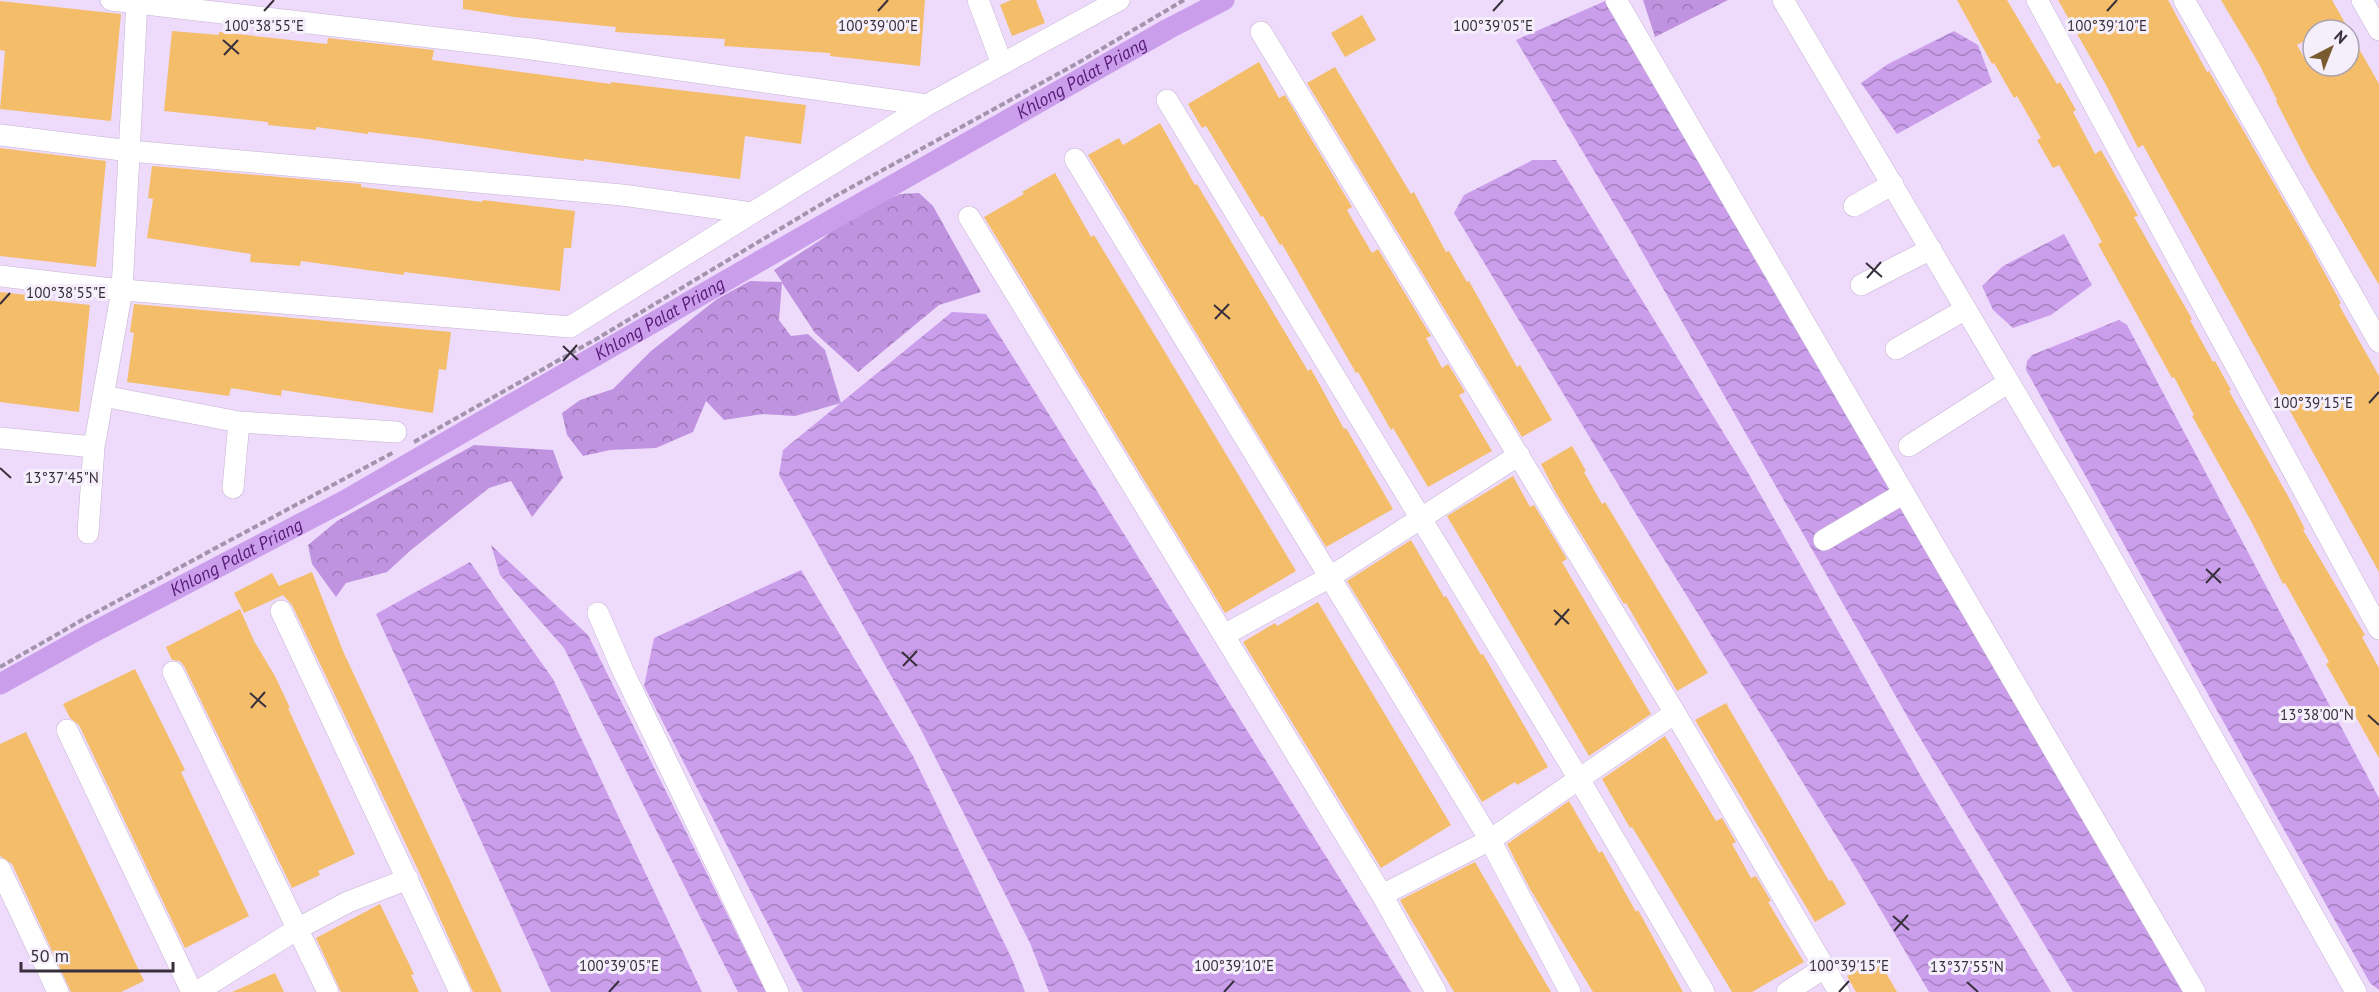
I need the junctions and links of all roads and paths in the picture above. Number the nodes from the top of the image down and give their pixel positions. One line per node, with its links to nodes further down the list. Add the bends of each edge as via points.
1 (111, 0): 9 (street)
2 (978, 0): 12 (street)
3 (1119, 0): 12 (street)
4 (1616, 0): 38 (street)
5 (1783, 0): 18 (street)
6 (2037, 0): 45 (street)
7 (2184, 0): 27 (street)
8 (2362, 0): 10 (street)
9 (137, 2): 14 (street, via 532,49); 16 (street)
10 (2379, 30)
11 (1261, 32): 36 (street)
12 (1002, 64): 14 (street)
13 (1167, 100): 39 (street)
14 (927, 105): 20 (street)
15 (0, 135): 16 (street)
16 (130, 151): 20 (street, via 621,195); 25 (street)
17 (1075, 159): 42 (street)
18 (1893, 184): 19 (street); 22 (street)
19 (1854, 206)
20 (752, 213): 25 (street, via 570,327)
21 (969, 217): 46 (street)
22 (1931, 249): 24 (street); 26 (street)
23 (0, 276): 25 (street)
24 (1861, 285)
25 (122, 290): 30 (street)
26 (1966, 309): 28 (street); 29 (street)
27 (2379, 342)
28 (1896, 349)
29 (2009, 382): 34 (street); 69 (street)
30 (103, 396): 31 (street); 35 (street)
31 (239, 422): 32 (street); 37 (street)
32 (396, 432)
33 (3, 441): 35 (street)
34 (1908, 446)
35 (94, 447): 40 (street)
36 (1519, 455): 39 (street); 48 (street)
37 (233, 488)
38 (1904, 493): 41 (street); 68 (street)
39 (1421, 519): 42 (street); 50 (street)
40 (87, 533)
41 (1824, 540)
42 (1330, 577): 46 (street); 51 (street)
43 (281, 611): 53 (street)
44 (598, 613): 62 (street, via 622,671)
45 (2379, 629)
46 (1224, 635): 54 (street)
47 (173, 672): 55 (street)
48 (1675, 713): 50 (street); 56 (street)
49 (67, 730): 58 (street)
50 (1579, 779): 51 (street); 65 (street)
51 (1490, 840): 54 (street); 64 (street)
52 (0, 868): 57 (street)
53 (408, 879): 55 (street, via 348,902); 61 (street)
54 (1382, 895): 63 (street)
55 (299, 928): 59 (street); 60 (street)
56 (1824, 968): 66 (street); 67 (street)
57 (58, 992)
58 (192, 992)
59 (197, 992)
60 (328, 992)
61 (460, 992)
62 (778, 992)
63 (1436, 992)
64 (1570, 992)
65 (1704, 992)
66 (1787, 992)
67 (1839, 992)
68 (2195, 992)
69 (2356, 992)

